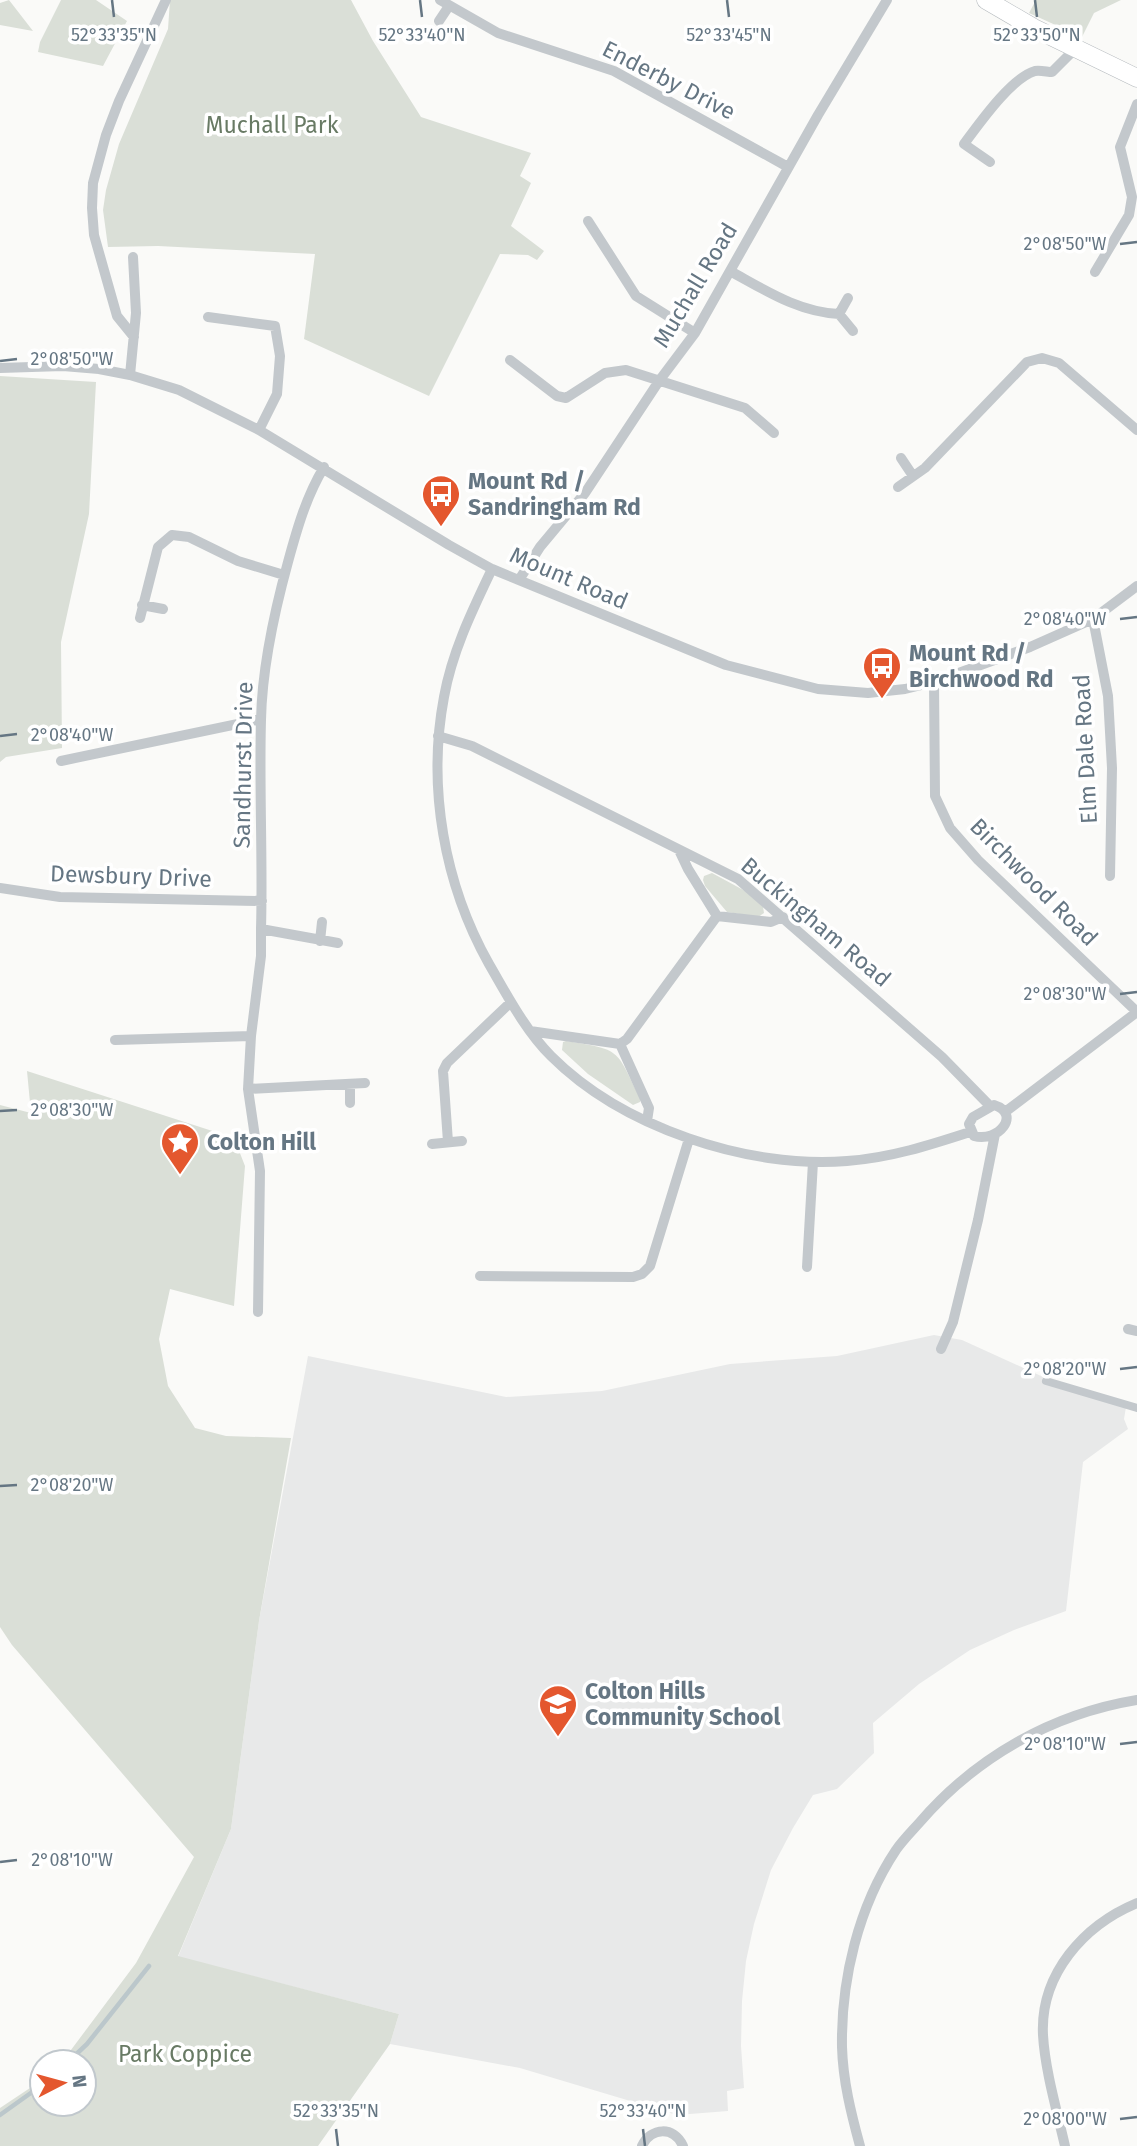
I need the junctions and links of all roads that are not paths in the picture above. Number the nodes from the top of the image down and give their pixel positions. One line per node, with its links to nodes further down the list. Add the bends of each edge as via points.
1 (166, 0): 16 (street, via 118,101 93,183 94,235)
2 (887, 0): 10 (street, Muchall Road)
3 (986, 0): 6 (highway)
4 (445, 3): 5 (street, Enderby Drive); 10 (street, Enderby Drive, via 498,33 614,71)
5 (439, 21)
6 (1076, 48): 7 (highway); 9 (street, via 1052,72 1036,71 1021,80 988,112 964,144)
7 (1137, 78)
8 (1137, 104): 14 (street, via 1120,147 1132,197 1129,215)
9 (990, 162)
10 (788, 167): 13 (street, Muchall Road)
11 (588, 220): 21 (street, via 636,296)
12 (133, 257): 15 (street)
13 (730, 271): 18 (street, via 791,304); 21 (street, Muchall Road)
14 (1095, 272)
15 (135, 291): 16 (street); 22 (street)
16 (110, 293): 22 (street, via 117,316)
17 (848, 298): 18 (street)
18 (839, 314): 20 (street)
19 (208, 317): 27 (street, via 275,326 280,356 277,394)
20 (853, 331)
21 (695, 333): 26 (street, Muchall Road)
22 (134, 337): 25 (street)
23 (510, 360): 26 (street, via 566,398 605,373 626,370)
24 (0, 368): 25 (street, Mount Road, via 63,366)
25 (130, 375): 27 (street, Mount Road, via 179,390)
26 (659, 381): 29 (street, via 745,408); 36 (street, Muchall Road)
27 (259, 430): 31 (street, Mount Road)
28 (1137, 430): 32 (street, via 1059,363 1042,358 1027,362)
29 (774, 433)
30 (901, 458): 32 (street)
31 (324, 467): 34 (street, Mount Road); 35 (street, Sandhurst Drive, via 304,509)
32 (913, 476): 33 (street)
33 (898, 487)
34 (492, 569): 36 (street, Mount Road); 44 (street, via 458,643)
35 (284, 575): 38 (street, via 238,561 189,537 172,535 158,547); 43 (street, Sandhurst Drive, via 266,660)
36 (519, 580): 42 (street, Mount Road, via 726,665 788,682 868,693)
37 (1137, 586): 41 (street, Mount Road)
38 (142, 605): 39 (street); 40 (street)
39 (163, 609)
40 (140, 618)
41 (1093, 619): 42 (street, Mount Road, via 1030,648); 47 (street, Elm Dale Road, via 1108,696)
42 (934, 682): 57 (street, Birchwood Road, via 934,796 950,828)
43 (261, 719): 45 (street); 49 (street, Sandhurst Drive)
44 (438, 736): 46 (street, Buckingham Road, via 472,746); 56 (street, via 437,780 453,882 477,942)
45 (61, 761)
46 (679, 850): 50 (street); 51 (street, Buckingham Road, via 738,879)
47 (1110, 876)
48 (0, 888): 49 (street, Dewsbury Drive, via 60,897)
49 (262, 901): 53 (street, Sandhurst Drive)
50 (717, 916): 51 (street, via 771,922); 61 (street)
51 (783, 917): 66 (street, Buckingham Road, via 942,1057)
52 (322, 922): 54 (street)
53 (261, 929): 54 (street); 59 (street, Sandhurst Drive)
54 (320, 941): 55 (street)
55 (338, 943)
56 (511, 1002): 58 (street); 73 (street, via 447,1063 443,1072)
57 (1137, 1012): 67 (street)
58 (530, 1031): 61 (street); 68 (street, via 582,1084)
59 (251, 1037): 60 (street); 64 (street, Sandhurst Drive)
60 (115, 1040)
61 (620, 1044): 68 (street, via 649,1108)
62 (365, 1083): 63 (street)
63 (350, 1084): 64 (street); 65 (street)
64 (248, 1089): 78 (street, Sandhurst Drive, via 260,1171)
65 (350, 1102)
66 (990, 1106): 67 (street); 69 (street, via 973,1117)
67 (1005, 1112): 70 (street, via 1004,1128)
68 (647, 1121): 71 (street)
69 (971, 1132): 70 (street, via 979,1138); 75 (street, via 913,1151)
70 (995, 1134): 79 (street, via 953,1322)
71 (689, 1139): 75 (street, via 758,1157); 77 (street, via 650,1266 642,1274)
72 (462, 1141): 73 (street)
73 (448, 1142): 74 (street)
74 (432, 1144)
75 (813, 1162): 76 (street)
76 (807, 1267)
77 (480, 1276)
78 (258, 1312)
79 (941, 1349)
80 (1046, 1381): 81 (street)
81 (1137, 1408)
82 (1137, 1700): 86 (street, via 1061,1720 1001,1751 950,1791 897,1848 871,1894 846,1990 842,2050 847,2097)
83 (1137, 1903): 87 (street, via 1086,1934 1063,1963 1044,2006 1043,2036)
84 (642, 2146): 85 (street, via 645,2138 659,2131 676,2135)
85 (683, 2146)
86 (860, 2146)
87 (1065, 2146)

